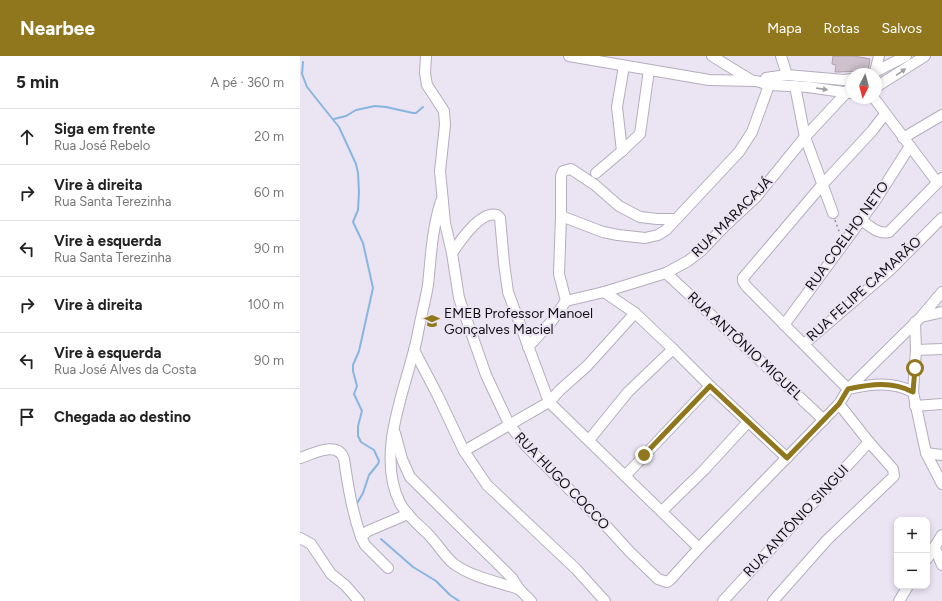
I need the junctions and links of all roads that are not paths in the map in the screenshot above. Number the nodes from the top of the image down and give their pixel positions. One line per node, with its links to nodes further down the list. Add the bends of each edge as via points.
1 (426, 56): 32 (street, RUA HUGO COCCO, via 427,85 444,111 440,171)
2 (569, 56): 9 (street)
3 (712, 56): 8 (street)
4 (781, 56): 13 (street)
5 (906, 56): 11 (street)
6 (925, 56): 18 (street, one-way to 6)
7 (877, 57): 10 (street)
8 (721, 63): 14 (street); 15 (street)
9 (624, 66): 12 (street); 28 (street, via 617,107)
10 (874, 68)
11 (882, 68)
12 (649, 70): 14 (street, via 708,80); 28 (street, via 640,134)
13 (787, 75): 16 (street); 17 (street)
14 (727, 80): 15 (street)
15 (754, 80): 17 (street)
16 (846, 80)
17 (771, 81): 19 (street); 36 (street, via 752,132 739,152)
18 (882, 83)
19 (795, 86): 20 (street, one-way to 20); 25 (street)
20 (846, 93)
21 (846, 96): 25 (street, RUA MARACAJÁ)
22 (878, 104): 23 (street)
23 (885, 114): 26 (street); 31 (street)
24 (942, 115): 26 (street)
25 (805, 137): 31 (street); 39 (street, RUA MARACAJÁ, via 757,196 701,251 688,262)
26 (903, 138): 27 (street)
27 (910, 146): 30 (street); 37 (street, RUA COELHO NETO)
28 (622, 151): 29 (street)
29 (596, 173)
30 (939, 180): 37 (street, via 889,232 879,232)
31 (822, 185): 33 (street); 46 (street, via 743,278 746,286)
32 (442, 195): 38 (street, RUA HUGO COCCO); 51 (street, via 435,219 427,286)
33 (833, 213)
34 (561, 216): 36 (street, via 603,232 645,238 666,230); 36 (street, via 561,176 563,171 571,169 619,206 640,216); 42 (street, via 559,274)
35 (942, 218): 47 (street, RUA FELIPE CAMARÃO, via 888,271)
36 (674, 219)
37 (860, 220): 46 (street, RUA COELHO NETO)
38 (452, 253): 48 (street, via 463,236 477,222 490,214 497,214 500,218 508,292); 62 (street, RUA HUGO COCCO, via 459,298 486,375)
39 (666, 273): 40 (street, RUA MARACAJÁ); 60 (street, RUA ANTÔNIO MIGUEL)
40 (604, 292): 42 (street, RUA MARACAJÁ); 44 (street)
41 (942, 292): 45 (street)
42 (566, 301): 48 (street)
43 (942, 312): 45 (street)
44 (635, 313): 49 (street); 56 (street, via 587,366)
45 (918, 319): 52 (street); 54 (street)
46 (784, 325): 47 (street)
47 (804, 344): 54 (street)
48 (528, 347): 56 (street)
49 (673, 348): 53 (street); 64 (street, via 628,392)
50 (942, 349): 52 (street)
51 (414, 350): 63 (street); 66 (street)
52 (916, 350): 55 (street)
53 (710, 386): 61 (street); 71 (street)
54 (848, 389): 55 (street, via 870,384 886,384); 57 (street)
55 (913, 392): 59 (street)
56 (549, 402): 62 (street); 64 (street)
57 (839, 404): 60 (street); 65 (street)
58 (942, 404): 59 (street)
59 (915, 406): 67 (street)
60 (824, 420): 70 (street)
61 (748, 422): 70 (street); 73 (street)
62 (509, 424): 66 (street); 78 (street, RUA HUGO COCCO, via 526,446 658,579 667,582 670,580)
63 (394, 426): 74 (street, via 391,477 400,503); 83 (street, via 402,459 410,477 512,578)
64 (589, 440): 71 (street)
65 (869, 442): 88 (street, RUA ANTÔNIO SINGUI); 89 (street, via 893,469 894,476 827,540)
66 (464, 451): 87 (street, via 487,485 576,569)
67 (926, 453): 68 (street); 72 (street)
68 (942, 454)
69 (300, 458): 76 (street, via 329,449 342,453 348,494)
70 (787, 458): 78 (street)
71 (625, 476): 73 (street)
72 (942, 484)
73 (662, 511): 78 (street)
74 (408, 514): 76 (street); 83 (street, via 453,563 468,572)
75 (942, 535): 79 (street)
76 (361, 537): 82 (street, via 365,545)
77 (300, 538): 85 (street, via 311,544 331,574)
78 (699, 548)
79 (935, 548): 80 (street); 81 (street)
80 (930, 555)
81 (942, 565)
82 (388, 568)
83 (519, 589): 86 (street)
84 (906, 589): 90 (street)
85 (359, 601)
86 (531, 601)
87 (605, 601)
88 (723, 601)
89 (773, 601)
90 (899, 601)

